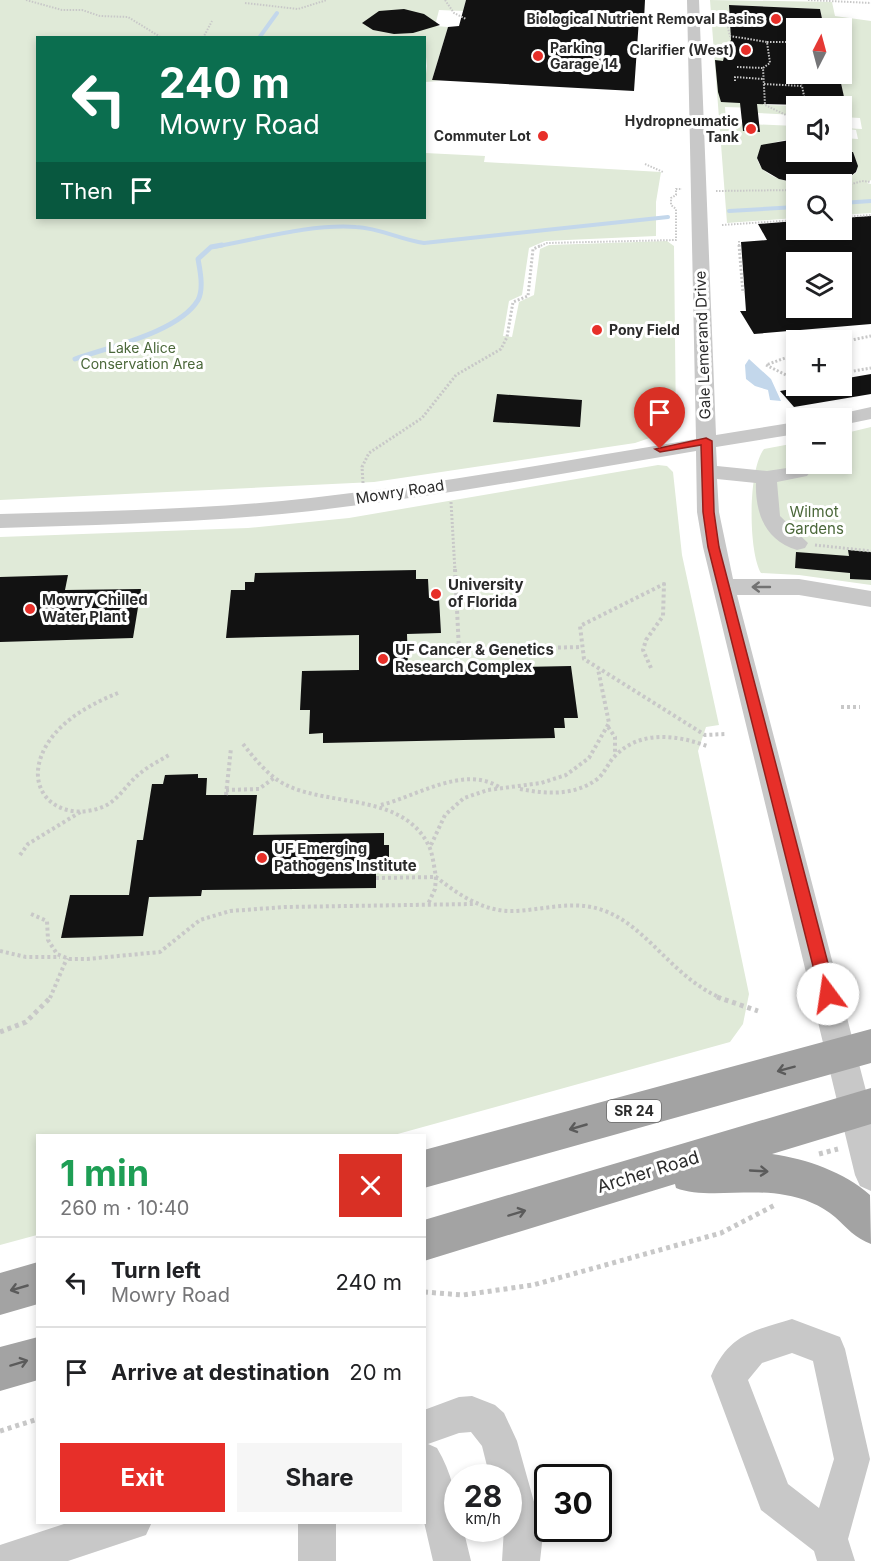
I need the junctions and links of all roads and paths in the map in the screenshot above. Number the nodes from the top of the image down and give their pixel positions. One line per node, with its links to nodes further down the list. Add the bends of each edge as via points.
1 (27, 0): 11 (path, via 62,10 128,17)
2 (327, 0): 6 (path, via 312,8)
3 (445, 0): 8 (path, via 454,13)
4 (693, 0): 48 (street, Gale Lemerand Drive)
5 (808, 0): 7 (path)
6 (245, 3)
7 (871, 3)
8 (466, 19)
9 (212, 21): 12 (path)
10 (727, 24): 13 (path, via 730,36)
11 (159, 36)
12 (204, 36)
13 (767, 42): 14 (path); 16 (path, via 770,63)
14 (786, 42)
15 (737, 67): 16 (path)
16 (763, 68): 17 (path)
17 (764, 79): 18 (path, via 735,77); 19 (path)
18 (735, 81)
19 (764, 84): 20 (path); 23 (path, via 765,105)
20 (796, 86): 21 (path)
21 (802, 86): 22 (path)
22 (804, 96)
23 (786, 115)
24 (645, 164): 25 (path)
25 (663, 172)
26 (871, 182): 27 (path)
27 (852, 184)
28 (676, 189): 52 (path, via 671,205 676,209 676,240 547,243 533,249 528,296 513,302 501,349 456,375 422,418 369,453 362,467)
29 (786, 190): 30 (path)
30 (718, 192)
31 (871, 215): 32 (path)
32 (852, 216)
33 (786, 221): 34 (path)
34 (722, 225)
35 (739, 241): 36 (path)
36 (744, 292)
37 (871, 336): 38 (path)
38 (852, 340)
39 (786, 358): 42 (path, via 766,365)
40 (871, 368): 41 (path)
41 (852, 371)
42 (786, 375)
43 (871, 413): 46 (street)
44 (667, 415): 45 (path)
45 (680, 416)
46 (852, 417)
47 (786, 429): 48 (street, Mowry Road)
48 (706, 441): 49 (street, Gale Lemerand Drive); 54 (street, Mowry Road, via 308,505 164,516)
49 (708, 472): 51 (street); 57 (street, Gale Lemerand Drive, via 708,512)
50 (787, 474): 51 (street)
51 (767, 477): 55 (street, via 765,503 770,521)
52 (364, 486)
53 (450, 498): 60 (path)
54 (0, 521)
55 (802, 542): 56 (path)
56 (871, 551)
57 (727, 596): 58 (street, via 815,602 838,595); 90 (street, Gale Lemerand Drive)
58 (871, 599)
59 (582, 647): 60 (path); 62 (path, via 584,659); 63 (path, via 580,626 664,584 662,620 643,650)
60 (459, 650): 61 (path)
61 (408, 651)
62 (598, 668): 67 (path); 68 (path, via 705,735)
63 (651, 668)
64 (118, 693): 78 (path, via 72,719 48,742 40,758 38,790 46,801 56,807)
65 (841, 707): 66 (path)
66 (860, 707)
67 (608, 727): 73 (path, via 615,737); 76 (path, via 594,755 579,768 558,779)
68 (725, 734)
69 (243, 744): 74 (path)
70 (707, 746): 73 (path, via 682,737 656,737 641,739)
71 (231, 748): 74 (path, via 226,793 259,789)
72 (168, 755): 78 (path, via 142,772 114,800)
73 (615, 755): 76 (path, via 597,779 561,794)
74 (274, 778): 77 (path, via 311,794)
75 (500, 788): 76 (path); 77 (path, via 487,780 460,780); 79 (path, via 476,792 454,804 440,820)
76 (515, 788)
77 (380, 805): 79 (path, via 397,811)
78 (82, 811): 80 (path, via 28,844)
79 (431, 845): 81 (path)
80 (20, 855)
81 (436, 877): 82 (path); 83 (path); 84 (path)
82 (376, 878)
83 (428, 904): 84 (path); 87 (path, via 236,910 202,919 153,954 79,960)
84 (474, 904): 88 (path, via 514,911 570,904 609,912 626,921 690,981 722,1000)
85 (32, 914): 87 (path, via 47,921 46,939)
86 (0, 951): 87 (path, via 26,957)
87 (64, 957): 89 (path, via 59,985 44,1008 23,1024)
88 (758, 1011)
89 (0, 1032)
90 (857, 1049): 91 (street, Gale Lemerand Drive); 92 (main road, SR 24, one-way to 92)
91 (864, 1108): 93 (street, Gale Lemerand Drive); 94 (main road, Archer Road)
92 (426, 1168)
93 (871, 1174)
94 (617, 1181): 96 (main road, one-way to 96, via 731,1170 777,1172 842,1197); 97 (main road, Archer Road, one-way to 94)
95 (783, 1199): 99 (path, via 721,1233 533,1285 463,1295)
96 (871, 1224)
97 (426, 1240)
98 (36, 1284): 100 (main road, one-way to 100)
99 (426, 1292)
100 (0, 1294)
101 (36, 1359): 102 (main road, one-way to 101)
102 (0, 1369)
103 (36, 1420): 105 (path)
104 (426, 1427): 111 (street, via 472,1414 491,1426 499,1441 524,1534)
105 (0, 1431)
106 (426, 1464): 110 (street)
107 (127, 1524): 109 (street)
108 (833, 1550): 108 (street, via 774,1497 729,1376 751,1349 792,1336 828,1349 852,1459)
109 (7, 1561)
110 (452, 1561)
111 (521, 1561)

